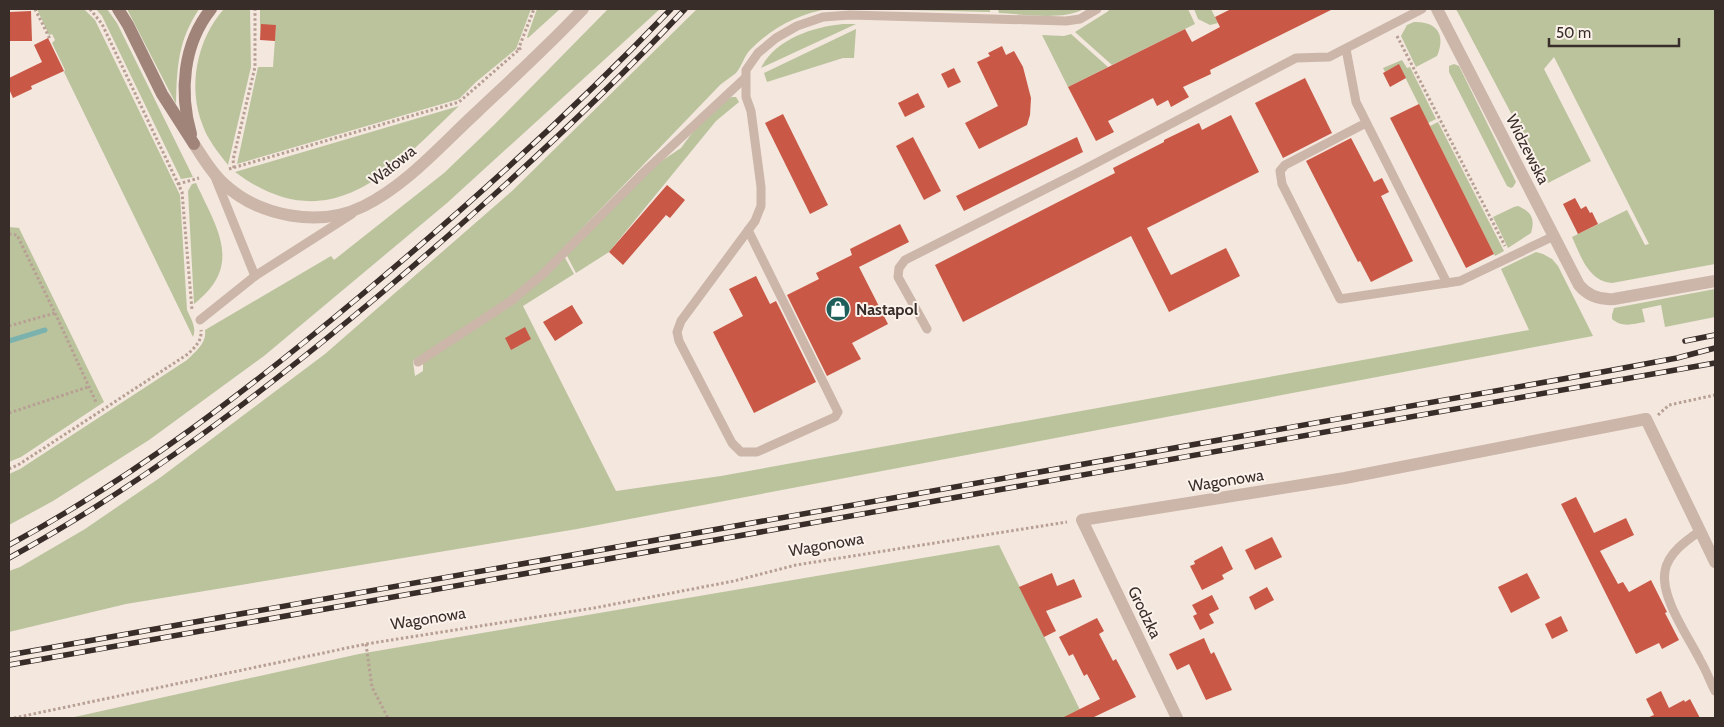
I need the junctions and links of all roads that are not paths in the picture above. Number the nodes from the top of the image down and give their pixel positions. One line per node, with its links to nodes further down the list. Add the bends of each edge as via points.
1 (118, 9): 10 (main road, via 162,94)
2 (211, 9): 10 (main road, via 197,32 187,60 186,108)
3 (583, 9): 12 (street, Wałowa, via 418,167)
4 (1097, 9): 8 (lane, via 1080,19 1066,21 823,17 776,38 758,53 746,70)
5 (1422, 9): 7 (lane)
6 (1437, 9): 14 (street, Widzewska)
7 (1346, 49): 9 (lane, via 1354,96); 19 (lane, via 1329,57 1296,58 905,260 899,268 898,277)
8 (745, 78): 13 (lane, via 761,187 761,206); 20 (lane, via 645,170 543,274 511,301)
9 (1366, 122): 17 (lane); 17 (lane, via 1285,165 1280,172 1282,184 1295,210 1340,299)
10 (194, 144): 11 (street, Wałowa)
11 (214, 174): 12 (street, Wałowa, via 245,199 282,214 329,216); 15 (lane)
12 (369, 203): 15 (lane)
13 (748, 230): 13 (lane, via 838,412 836,417 757,452 741,452 732,443 677,332 681,321)
14 (1554, 236): 16 (street, Widzewska, via 1579,285 1596,297 1614,299); 17 (lane, via 1467,279)
15 (255, 276): 18 (lane)
16 (1715, 281)
17 (1447, 283)
18 (198, 321)
19 (927, 329)
20 (418, 362)
21 (1082, 520): 22 (street, Wagonowa, via 1344,478 1646,419); 25 (street, Grodzka)
22 (1700, 531): 23 (street); 24 (lane, via 1683,543 1669,561 1664,584)
23 (1715, 562)
24 (1715, 691)
25 (1177, 718)

